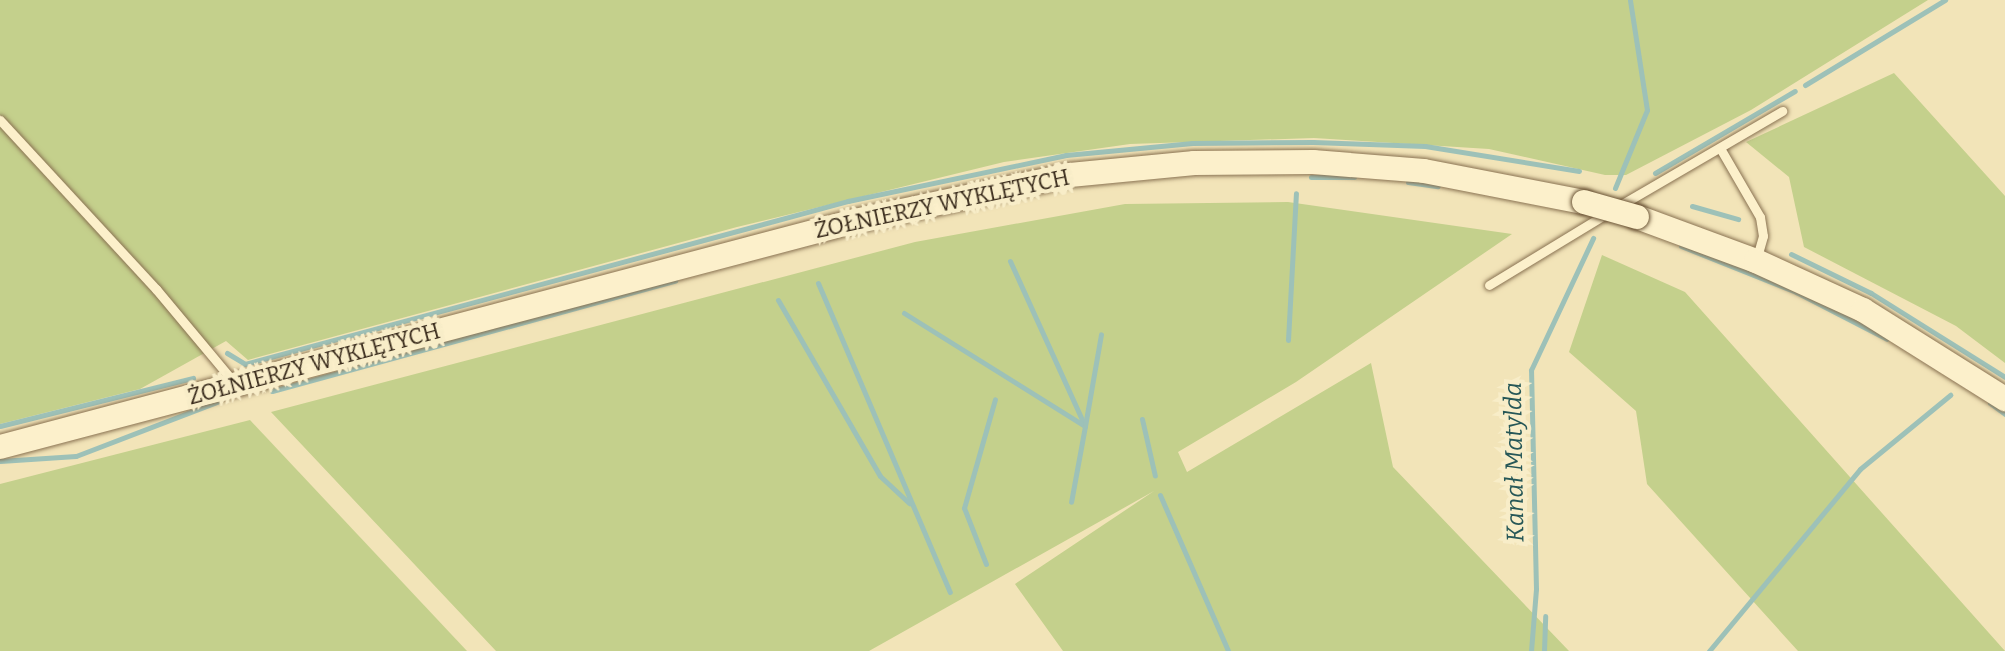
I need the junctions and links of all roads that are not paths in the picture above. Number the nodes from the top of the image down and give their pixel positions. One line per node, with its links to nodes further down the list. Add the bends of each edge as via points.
1 (1782, 111): 3 (lane)
2 (0, 120): 6 (lane, via 156,289)
3 (1720, 148): 4 (lane, via 1760,217 1763,236); 5 (lane)
4 (1756, 261): 6 (main road, ŻOŁNIERZY WYKLĘTYCH, bridge, via 1584,202 1424,171 1313,162 1194,163 1070,175 855,221); 7 (main road, ŻOŁNIERZY WYKLĘTYCH, via 1863,310)
5 (1489, 285)
6 (235, 384): 8 (main road, ŻOŁNIERZY WYKLĘTYCH)
7 (2005, 399)
8 (0, 447)

